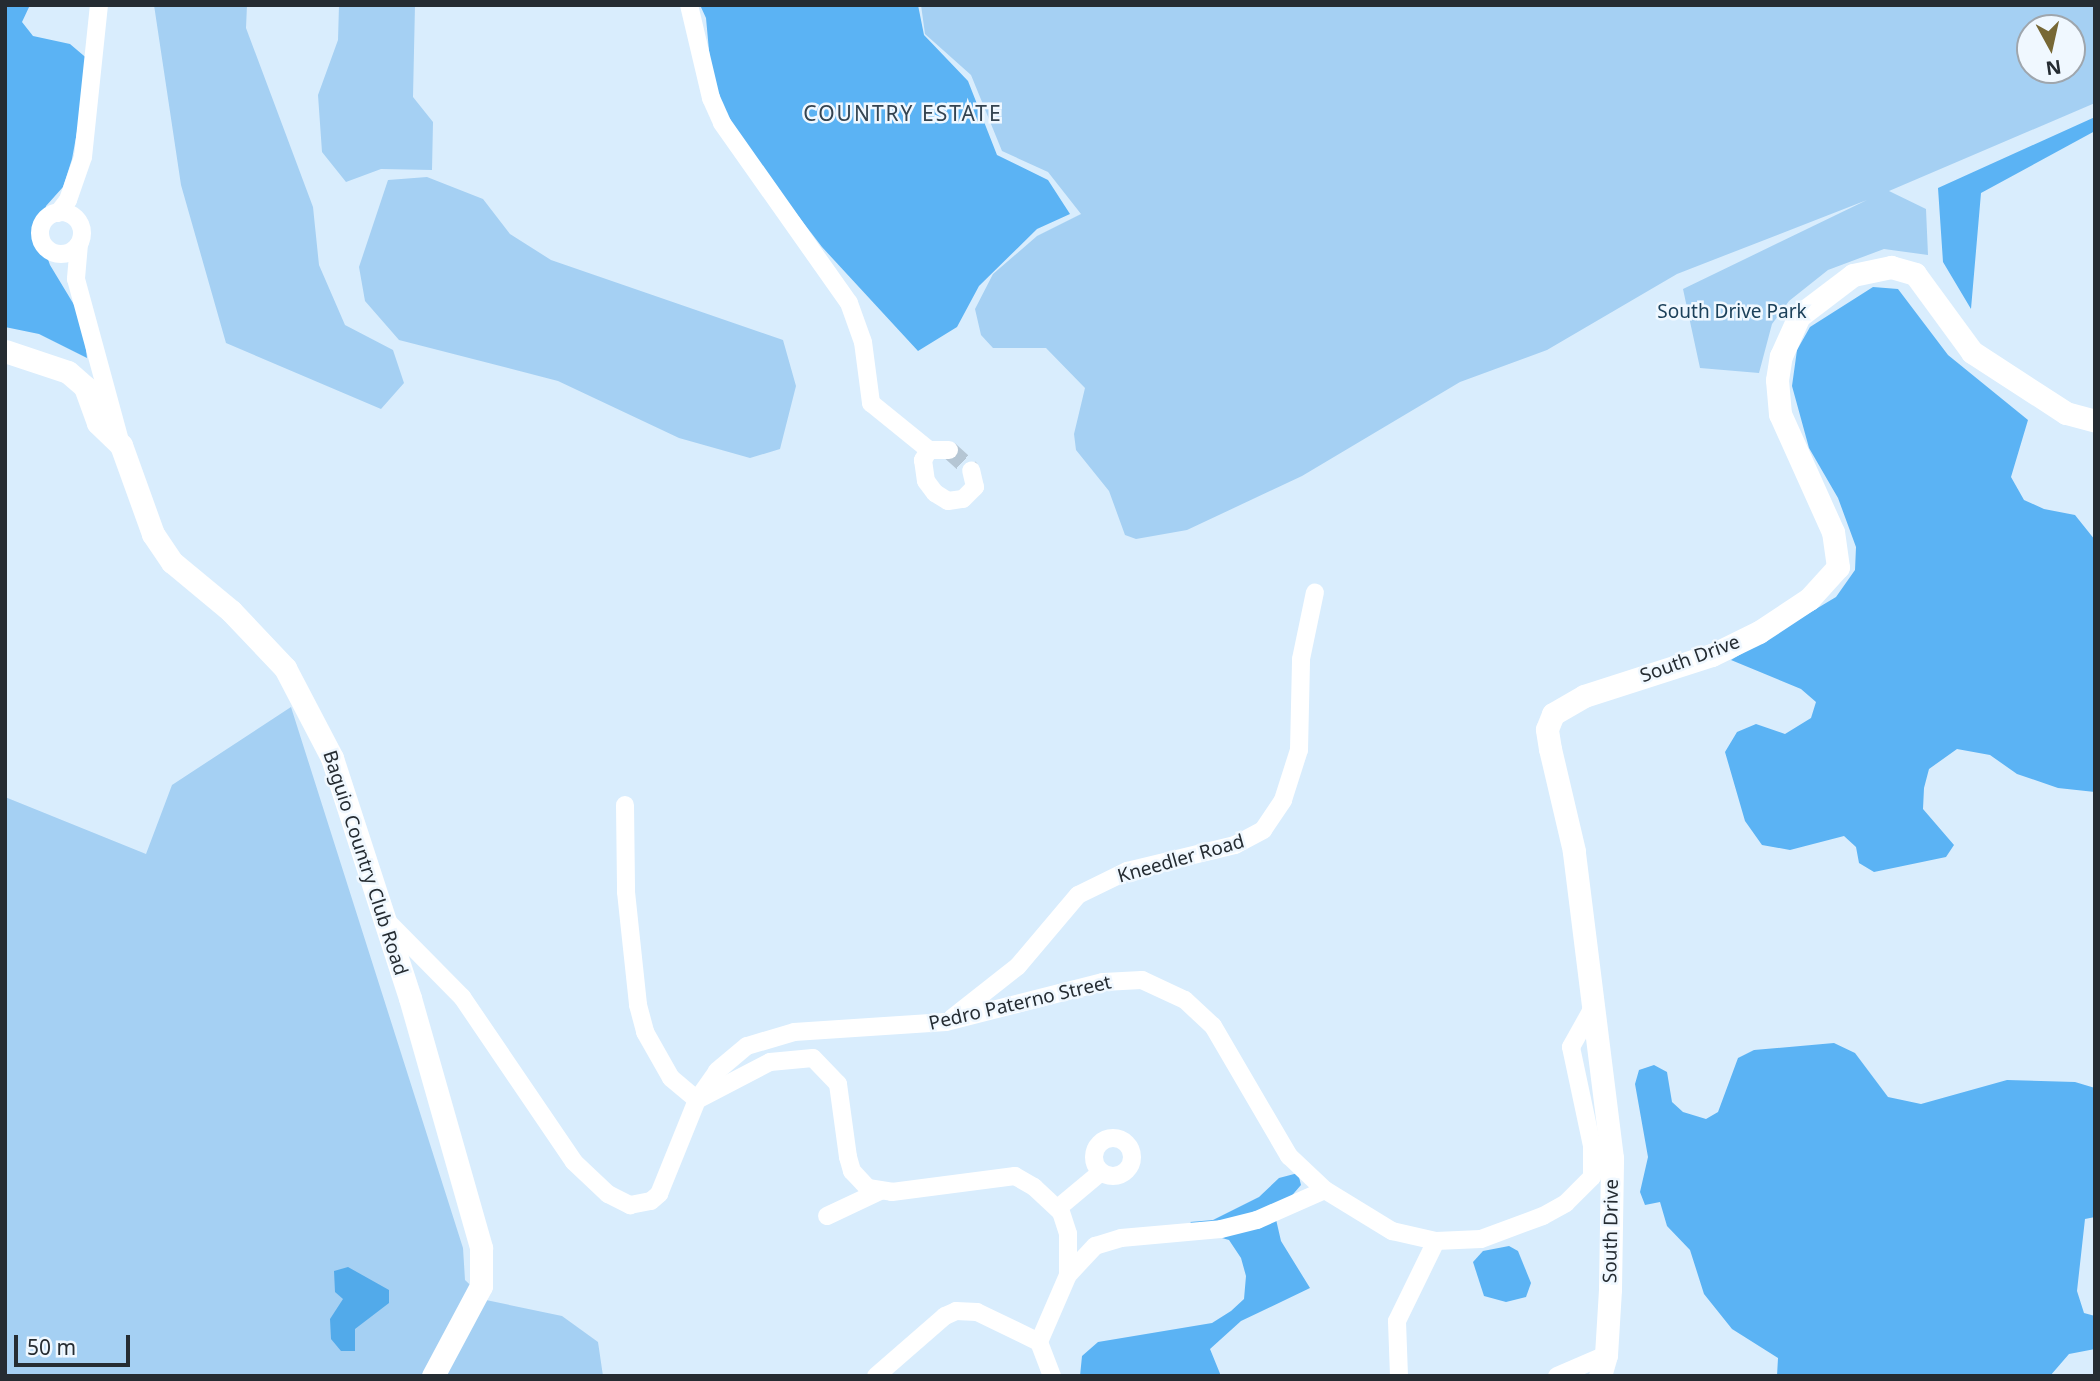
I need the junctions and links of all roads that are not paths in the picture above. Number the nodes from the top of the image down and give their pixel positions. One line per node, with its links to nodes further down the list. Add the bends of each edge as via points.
1 (99, 5): 3 (street, via 90,120)
2 (689, 5): 10 (street, via 711,98 722,123 849,303 863,342 871,403)
3 (66, 209): 4 (street, via 81,226); 5 (street, via 48,217 40,230)
4 (79, 244): 5 (street, via 66,253); 6 (street, Baguio Country Club Road)
5 (52, 252): 6 (street, Baguio Country Club Road)
6 (76, 279): 9 (street, Baguio Country Club Road)
7 (5, 351): 9 (main road, via 79,380 98,423)
8 (2095, 421): 16 (main road, South Drive, via 2066,413 1979,358 1927,285 1903,269 1853,275 1799,316 1781,356 1780,414 1833,532 1838,567 1810,598 1759,632 1712,655 1568,703 1553,714 1547,729 1574,851)
9 (121, 445): 15 (main road, Baguio Country Club Road, via 139,504 166,553 261,640 285,668 313,715)
10 (929, 450): 11 (street); 12 (street, via 923,460 924,473 942,498 956,501 970,494 976,481)
11 (949, 450)
12 (971, 470)
13 (1315, 592): 17 (street, Kneedler Road, via 1301,659 1299,750 1283,800 1263,830 1235,845 1127,871 1078,895 1018,966)
14 (625, 805): 18 (street, via 627,904 638,1005 657,1057 671,1078)
15 (393, 931): 18 (street, Pedro Paterno Street, via 462,997 574,1162 620,1201 641,1204 659,1194); 29 (main road, Baguio Country Club Road, via 473,1210 484,1269 470,1310)
16 (1591, 1011): 24 (street, Pedro Paterno Street, via 1571,1047 1592,1146 1592,1177 1566,1202 1522,1227 1481,1239); 28 (main road, South Drive, via 1612,1158)
17 (946, 1022): 18 (street, Pedro Paterno Street, via 768,1037 730,1058); 20 (street, Pedro Paterno Street, via 1103,982 1142,980 1166,989 1213,1026 1289,1156)
18 (697, 1100): 21 (street, via 770,1062 813,1058 838,1084 852,1171 868,1188)
19 (1101, 1172): 23 (street)
20 (1325, 1190): 24 (street, Pedro Paterno Street, via 1372,1222); 25 (street, via 1257,1220 1221,1229 1121,1238)
21 (880, 1191): 22 (street); 23 (street, via 1002,1174 1034,1187)
22 (827, 1216)
23 (1062, 1216): 25 (street); 26 (street)
24 (1436, 1241): 32 (street, via 1397,1321)
25 (1095, 1246): 26 (street)
26 (1068, 1275): 27 (street)
27 (1039, 1342): 30 (street, via 978,1312 956,1311 944,1316); 31 (street)
28 (1603, 1365): 33 (street)
29 (433, 1376)
30 (876, 1376)
31 (1052, 1376)
32 (1399, 1376)
33 (1557, 1376)

